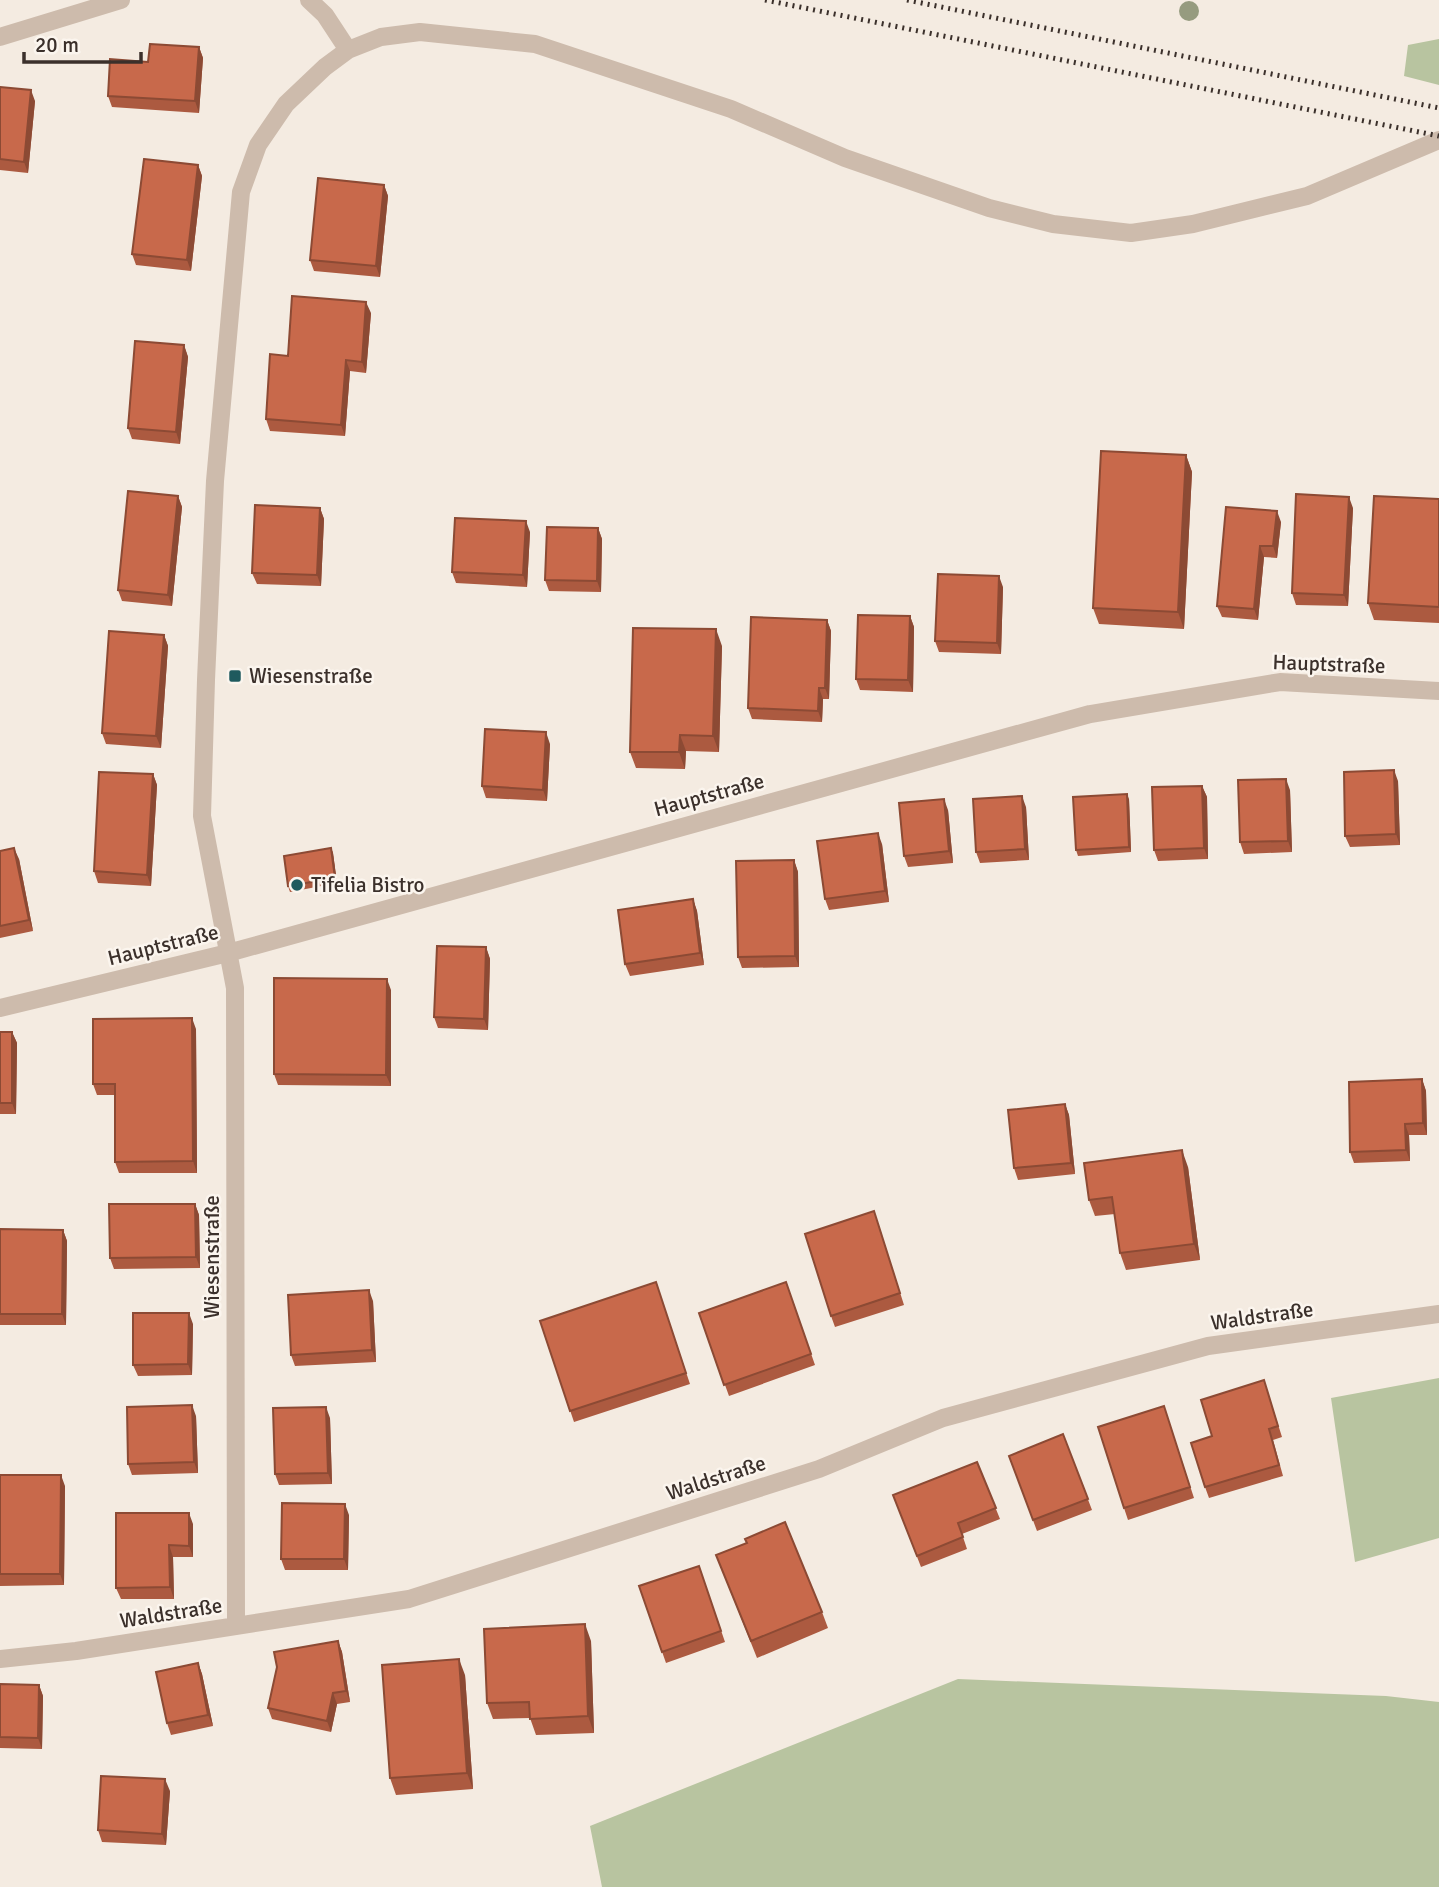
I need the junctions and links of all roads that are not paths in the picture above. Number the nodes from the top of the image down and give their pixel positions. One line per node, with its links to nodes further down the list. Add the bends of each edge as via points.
1 (121, 0): 3 (street)
2 (310, 0): 4 (street)
3 (0, 37)
4 (348, 50): 5 (street, Wiesenstraße, via 381,37 419,32 535,44 731,109 845,158 989,208 1054,224 1131,233 1194,224 1307,196); 7 (street, Wiesenstraße, via 286,104 258,145 241,192 215,481 202,816)
5 (1439, 140)
6 (1439, 691): 7 (street, Hauptstraße, via 1280,682 1090,714)
7 (228, 953): 8 (street, Hauptstraße); 10 (street, Wiesenstraße, via 235,988)
8 (0, 1008)
9 (1439, 1314): 10 (street, Waldstraße, via 1208,1346 943,1418 819,1469 409,1600)
10 (236, 1626): 11 (street, Waldstraße)
11 (0, 1660)

